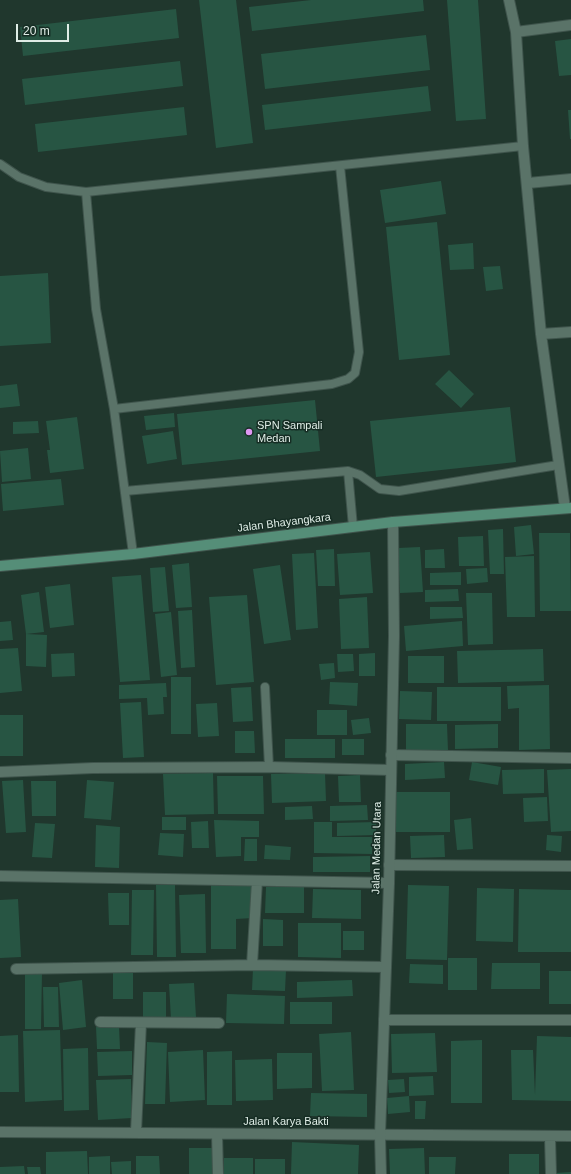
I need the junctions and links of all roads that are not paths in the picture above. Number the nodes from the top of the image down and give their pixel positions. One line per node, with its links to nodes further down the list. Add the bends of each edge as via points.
1 (509, 0): 3 (street)
2 (571, 25): 3 (street)
3 (516, 32): 4 (street)
4 (524, 146): 6 (lane); 8 (street)
5 (0, 164): 9 (lane, via 19,177 46,187)
6 (340, 166): 9 (lane); 12 (lane, via 359,352 354,373 348,379 332,384)
7 (571, 179): 8 (street)
8 (528, 183): 11 (street)
9 (86, 192): 12 (lane, via 96,309)
10 (571, 332): 11 (street)
11 (541, 334): 13 (street)
12 (114, 409): 15 (lane)
13 (558, 465): 14 (lane, via 399,491 380,489 360,475); 16 (street)
14 (348, 471): 15 (lane); 18 (lane)
15 (125, 491): 19 (lane)
16 (568, 508): 17 (main road, Jalan Bhayangkara)
17 (393, 522): 18 (main road, Jalan Bhayangkara); 22 (street, Jalan Medan Utara)
18 (353, 527): 19 (main road, Jalan Bhayangkara)
19 (133, 554): 20 (main road, Jalan Bhayangkara)
20 (0, 566)
21 (265, 687): 24 (lane)
22 (391, 755): 23 (street); 25 (street, Jalan Medan Utara)
23 (571, 758)
24 (269, 767): 25 (street); 26 (street, via 93,768)
25 (391, 770): 27 (street, Jalan Medan Utara)
26 (0, 772)
27 (389, 865): 28 (street); 31 (street, Jalan Medan Utara)
28 (571, 866)
29 (0, 876): 30 (street)
30 (257, 881): 31 (street); 32 (street)
31 (389, 883): 33 (street, Jalan Medan Utara)
32 (252, 965): 33 (street); 34 (street)
33 (386, 967): 35 (street, Jalan Medan Utara)
34 (16, 969)
35 (384, 1020): 36 (street); 43 (street, Jalan Medan Utara)
36 (571, 1020)
37 (100, 1022): 38 (street)
38 (140, 1023): 39 (street); 41 (street)
39 (219, 1024)
40 (0, 1132): 41 (street, Jalan Karya Bakti)
41 (136, 1132): 42 (street, Jalan Karya Bakti)
42 (217, 1134): 43 (street, Jalan Karya Bakti); 46 (street)
43 (380, 1135): 45 (street, Jalan Karya Bakti); 47 (street, Jalan Medan Utara)
44 (571, 1136): 45 (street, Jalan Karya Bakti)
45 (550, 1137): 48 (street)
46 (218, 1174)
47 (381, 1174)
48 (551, 1174)

